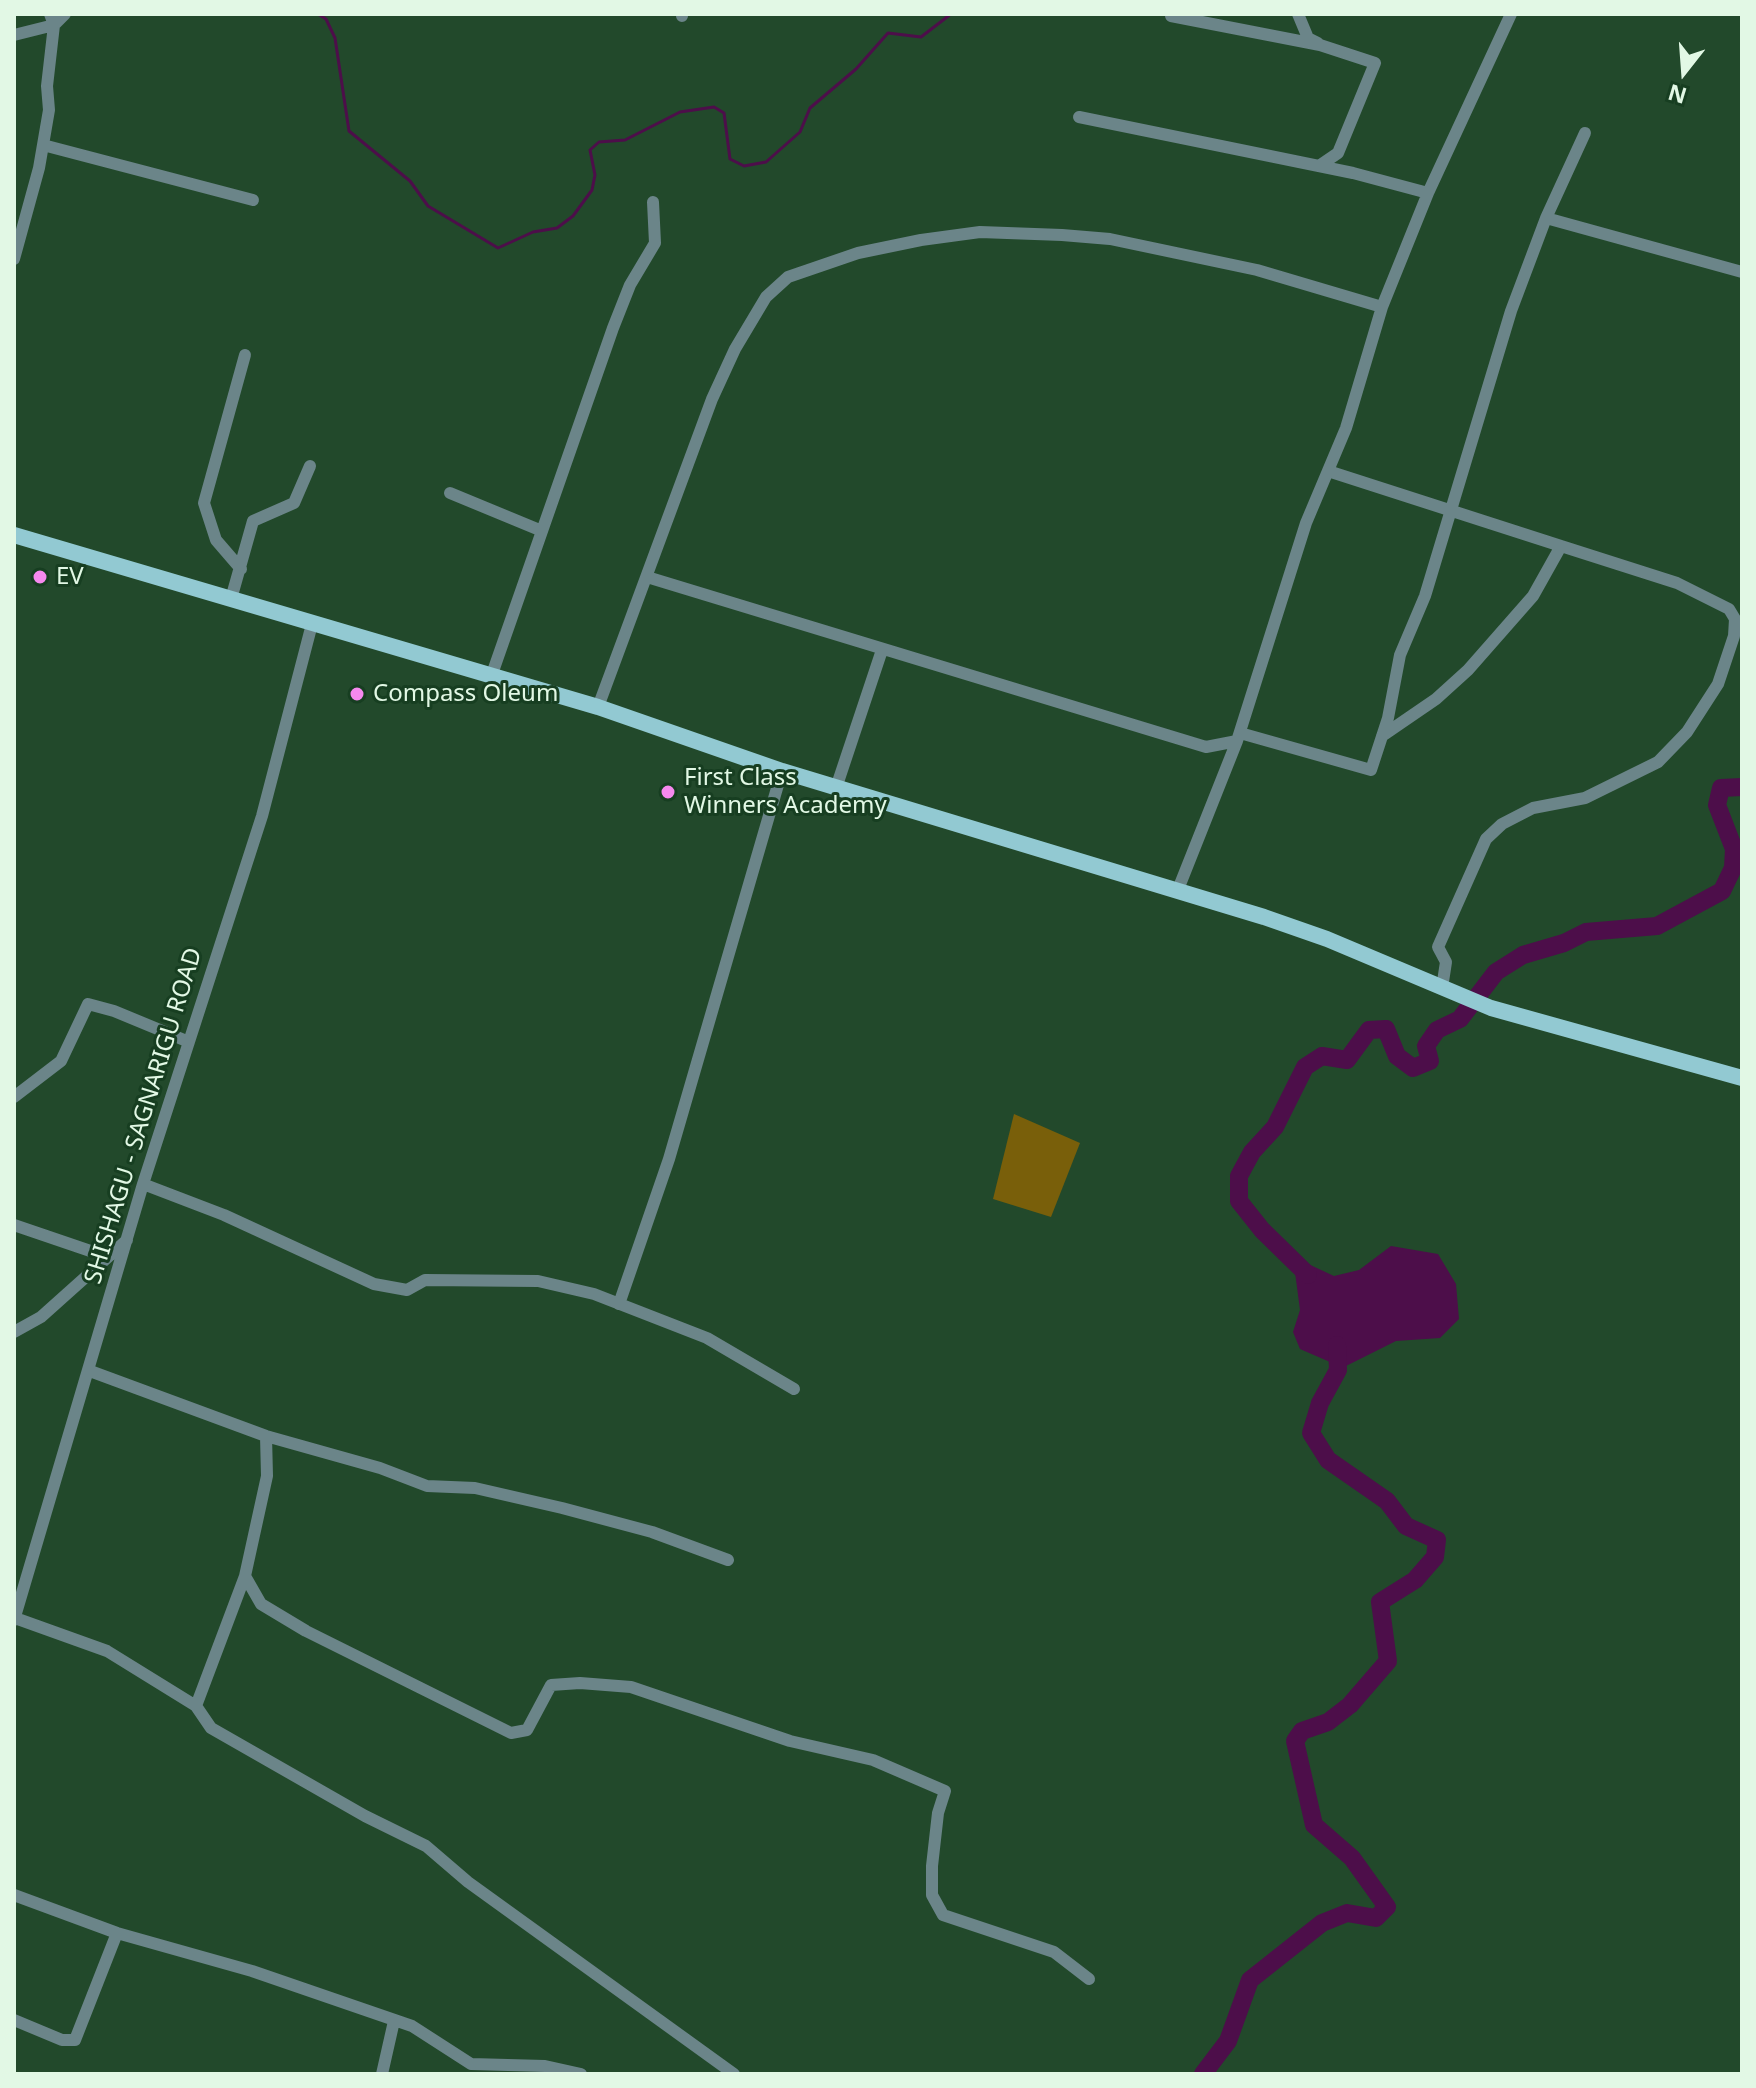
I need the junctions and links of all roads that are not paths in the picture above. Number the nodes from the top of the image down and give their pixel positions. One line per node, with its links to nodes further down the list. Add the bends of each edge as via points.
1 (65, 14): 6 (street)
2 (1225, 14): 7 (street)
3 (1298, 14): 9 (street, via 1308,38)
4 (1511, 14): 16 (street)
5 (1171, 16): 7 (street)
6 (52, 20): 8 (street); 12 (street)
7 (1208, 24): 9 (street)
8 (14, 35)
9 (1320, 45): 13 (street, via 1375,63)
10 (1079, 117): 14 (street)
11 (1585, 133): 19 (street)
12 (43, 145): 17 (street); 20 (street)
13 (1338, 153): 14 (street); 15 (street)
14 (1319, 166): 15 (street)
15 (1353, 173): 16 (street)
16 (1428, 193): 22 (street)
17 (253, 200)
18 (653, 202): 28 (street, via 655,243 613,328)
19 (1546, 218): 21 (street); 27 (street, via 1511,311)
20 (14, 259)
21 (1742, 272)
22 (1382, 307): 25 (street); 32 (street, via 1257,270 1110,239 1062,235 980,232 817,265 788,277 766,297 735,349 686,463)
23 (245, 355): 31 (street, via 204,503 216,540)
24 (310, 466): 31 (street, via 294,503 253,521)
25 (1328, 471): 27 (street); 39 (street, via 1306,523)
26 (450, 493): 28 (street)
27 (1451, 509): 30 (street); 38 (street, via 1425,596 1400,655)
28 (542, 531): 36 (street)
29 (14, 535): 33 (main road)
30 (1561, 546): 38 (street, via 1533,596 1468,670); 45 (street, via 1709,597 1729,609 1735,619 1734,636 1718,684 1687,732 1658,762 1609,790 1533,808 1486,839 1438,947 1446,962)
31 (241, 569): 33 (street)
32 (647, 577): 35 (street); 37 (street)
33 (231, 599): 34 (main road)
34 (312, 624): 36 (main road); 46 (street, SHISHAGU - SAGNARIGU ROAD, via 262,816)
35 (882, 650): 40 (street); 43 (street)
36 (491, 677): 37 (main road)
37 (598, 707): 42 (main road)
38 (1382, 736): 39 (street, via 1371,770)
39 (1238, 737): 40 (street); 41 (street)
40 (1206, 747): 41 (street)
41 (1226, 768): 44 (street)
42 (782, 771): 43 (main road); 53 (street, via 669,1159)
43 (836, 788): 44 (main road)
44 (1177, 892): 45 (main road, via 1315,934)
45 (1442, 988): 47 (main road, via 1491,1008)
46 (189, 1042): 48 (street, via 88,1004 61,1061); 49 (street, SHISHAGU - SAGNARIGU ROAD)
47 (1742, 1078)
48 (14, 1097)
49 (143, 1184): 51 (street, SHISHAGU - SAGNARIGU ROAD); 53 (street, via 374,1284 407,1290 425,1280 538,1281)
50 (14, 1225): 52 (street)
51 (127, 1240): 52 (street); 55 (street, SHISHAGU - SAGNARIGU ROAD)
52 (108, 1257): 54 (street, via 41,1317)
53 (619, 1304): 56 (street, via 707,1338)
54 (14, 1332)
55 (90, 1371): 57 (street); 60 (street, SHISHAGU - SAGNARIGU ROAD)
56 (794, 1389)
57 (266, 1436): 58 (street, via 427,1486 475,1488 652,1532); 59 (street, via 267,1476)
58 (728, 1560)
59 (245, 1576): 61 (street); 64 (street, via 261,1604 306,1631 511,1733 527,1730 551,1685 631,1687 790,1741 873,1760 945,1791 932,1866 932,1895 943,1915 1054,1952)
60 (14, 1619): 61 (street, via 107,1651)
61 (196, 1706): 69 (street, via 211,1728 426,1846)
62 (14, 1895): 63 (street)
63 (117, 1933): 65 (street, via 75,2040 62,2040); 66 (street, via 252,1971)
64 (1089, 1979)
65 (14, 2020)
66 (394, 2021): 67 (street); 68 (street, via 412,2026 471,2064 545,2066)
67 (382, 2074)
68 (581, 2074)
69 (734, 2074)

